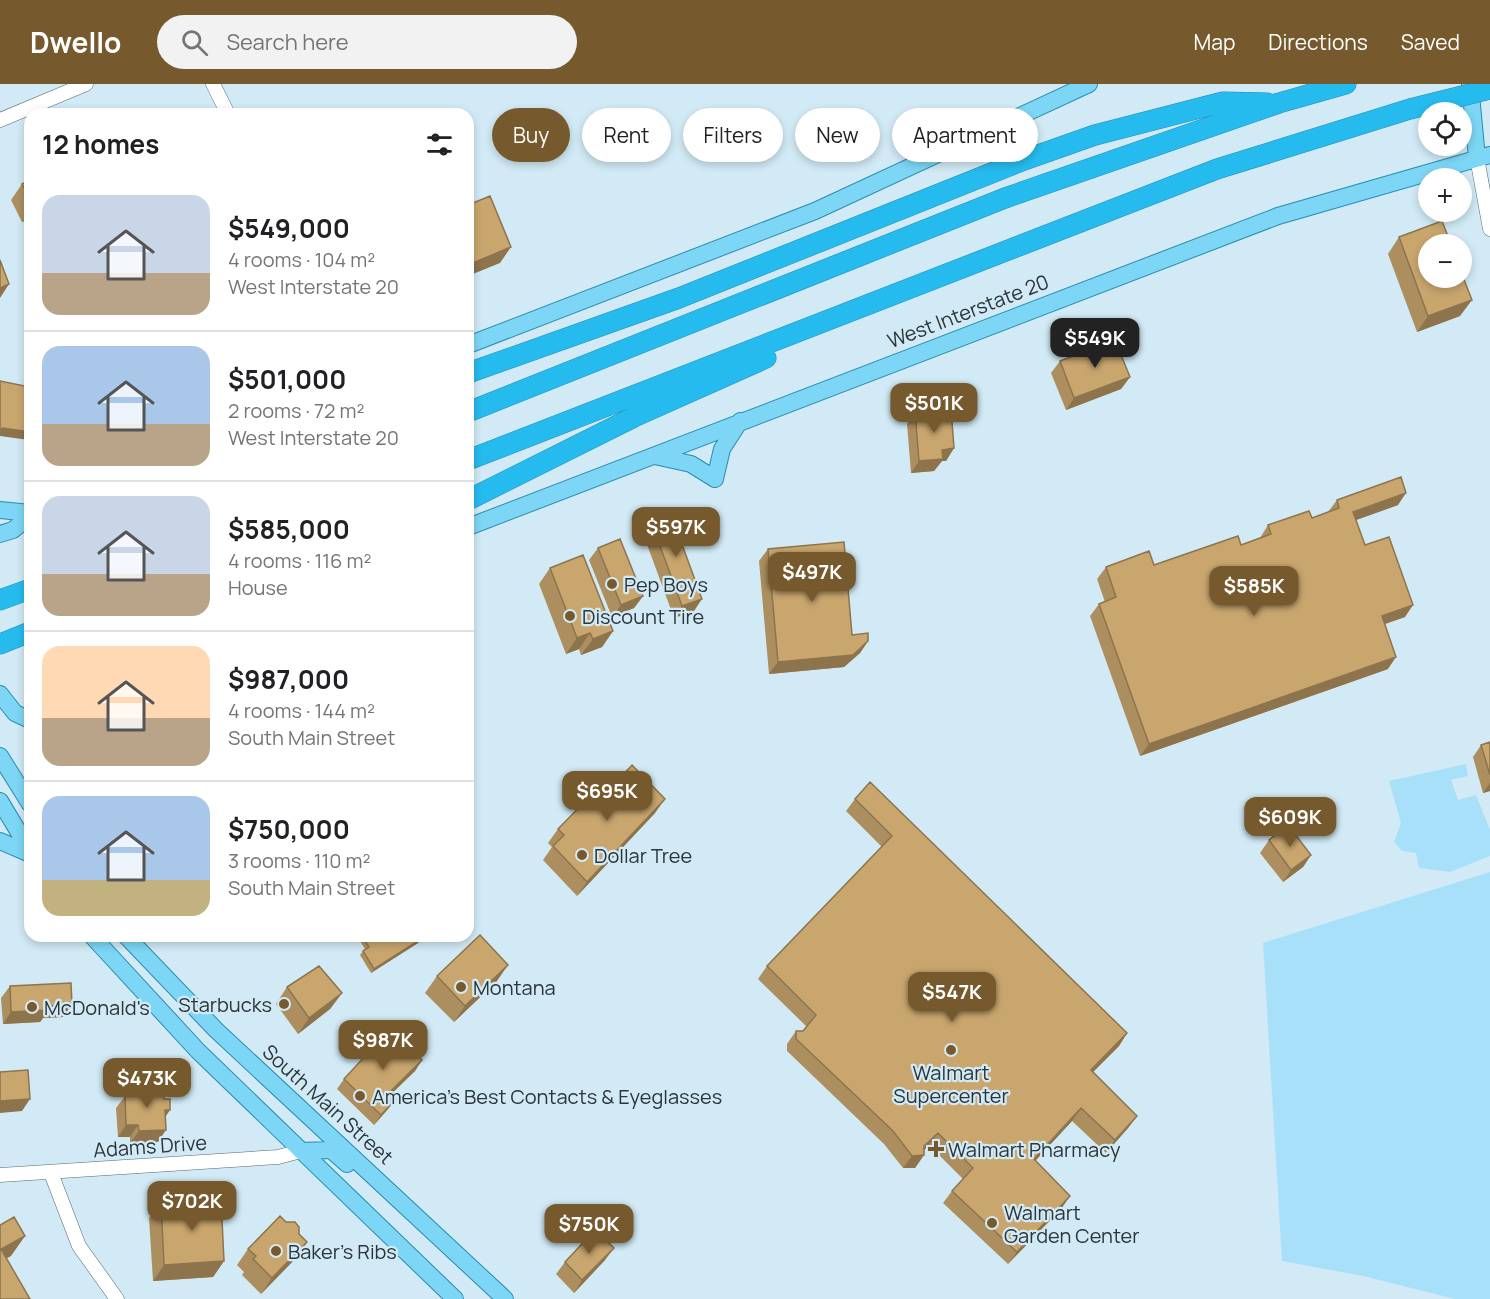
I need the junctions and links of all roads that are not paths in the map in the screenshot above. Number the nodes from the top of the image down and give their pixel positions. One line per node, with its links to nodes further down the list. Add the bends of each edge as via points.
1 (86, 84): 8 (street)
2 (213, 84): 9 (street)
3 (1089, 84): 15 (main road, via 814,211)
4 (1346, 84): 7 (highway)
5 (1470, 84): 12 (main road)
6 (1490, 89): 14 (highway, bridge, via 1410,109 1217,169)
7 (1279, 104): 16 (highway, via 1223,102 1095,135 679,298); 17 (highway, via 1005,198)
8 (29, 108)
9 (225, 108)
10 (24, 110): 11 (street)
11 (0, 120)
12 (1484, 156): 13 (street); 18 (main road, West Interstate 20, via 1278,216)
13 (1490, 229)
14 (833, 318): 20 (highway); 21 (highway, via 809,341 705,384)
15 (474, 343)
16 (474, 371)
17 (474, 410)
18 (740, 421): 19 (main road, West Interstate 20); 19 (main road, via 722,449 716,479 692,464)
19 (651, 456): 25 (main road, West Interstate 20)
20 (474, 458)
21 (474, 497)
22 (0, 510): 23 (main road)
23 (24, 514)
24 (24, 520): 26 (main road)
25 (474, 525)
26 (0, 534)
27 (24, 591): 28 (highway)
28 (0, 600)
29 (24, 634): 30 (highway)
30 (0, 644)
31 (1, 696): 32 (main road)
32 (24, 717)
33 (0, 756): 34 (main road)
34 (23, 782): 35 (main road)
35 (0, 792)
36 (0, 801): 38 (main road)
37 (0, 841): 39 (main road)
38 (24, 843)
39 (24, 851)
40 (97, 942): 42 (main road, via 196,1050)
41 (132, 942): 45 (main road, South Main Street, via 208,1022)
42 (301, 1151): 43 (street, Adams Drive, via 278,1157); 45 (main road, via 331,1150 414,1224); 47 (main road)
43 (51, 1173): 44 (street, Adams Drive); 46 (street, via 79,1246)
44 (0, 1175)
45 (475, 1269): 48 (main road, South Main Street)
46 (117, 1299)
47 (455, 1299)
48 (505, 1299)

